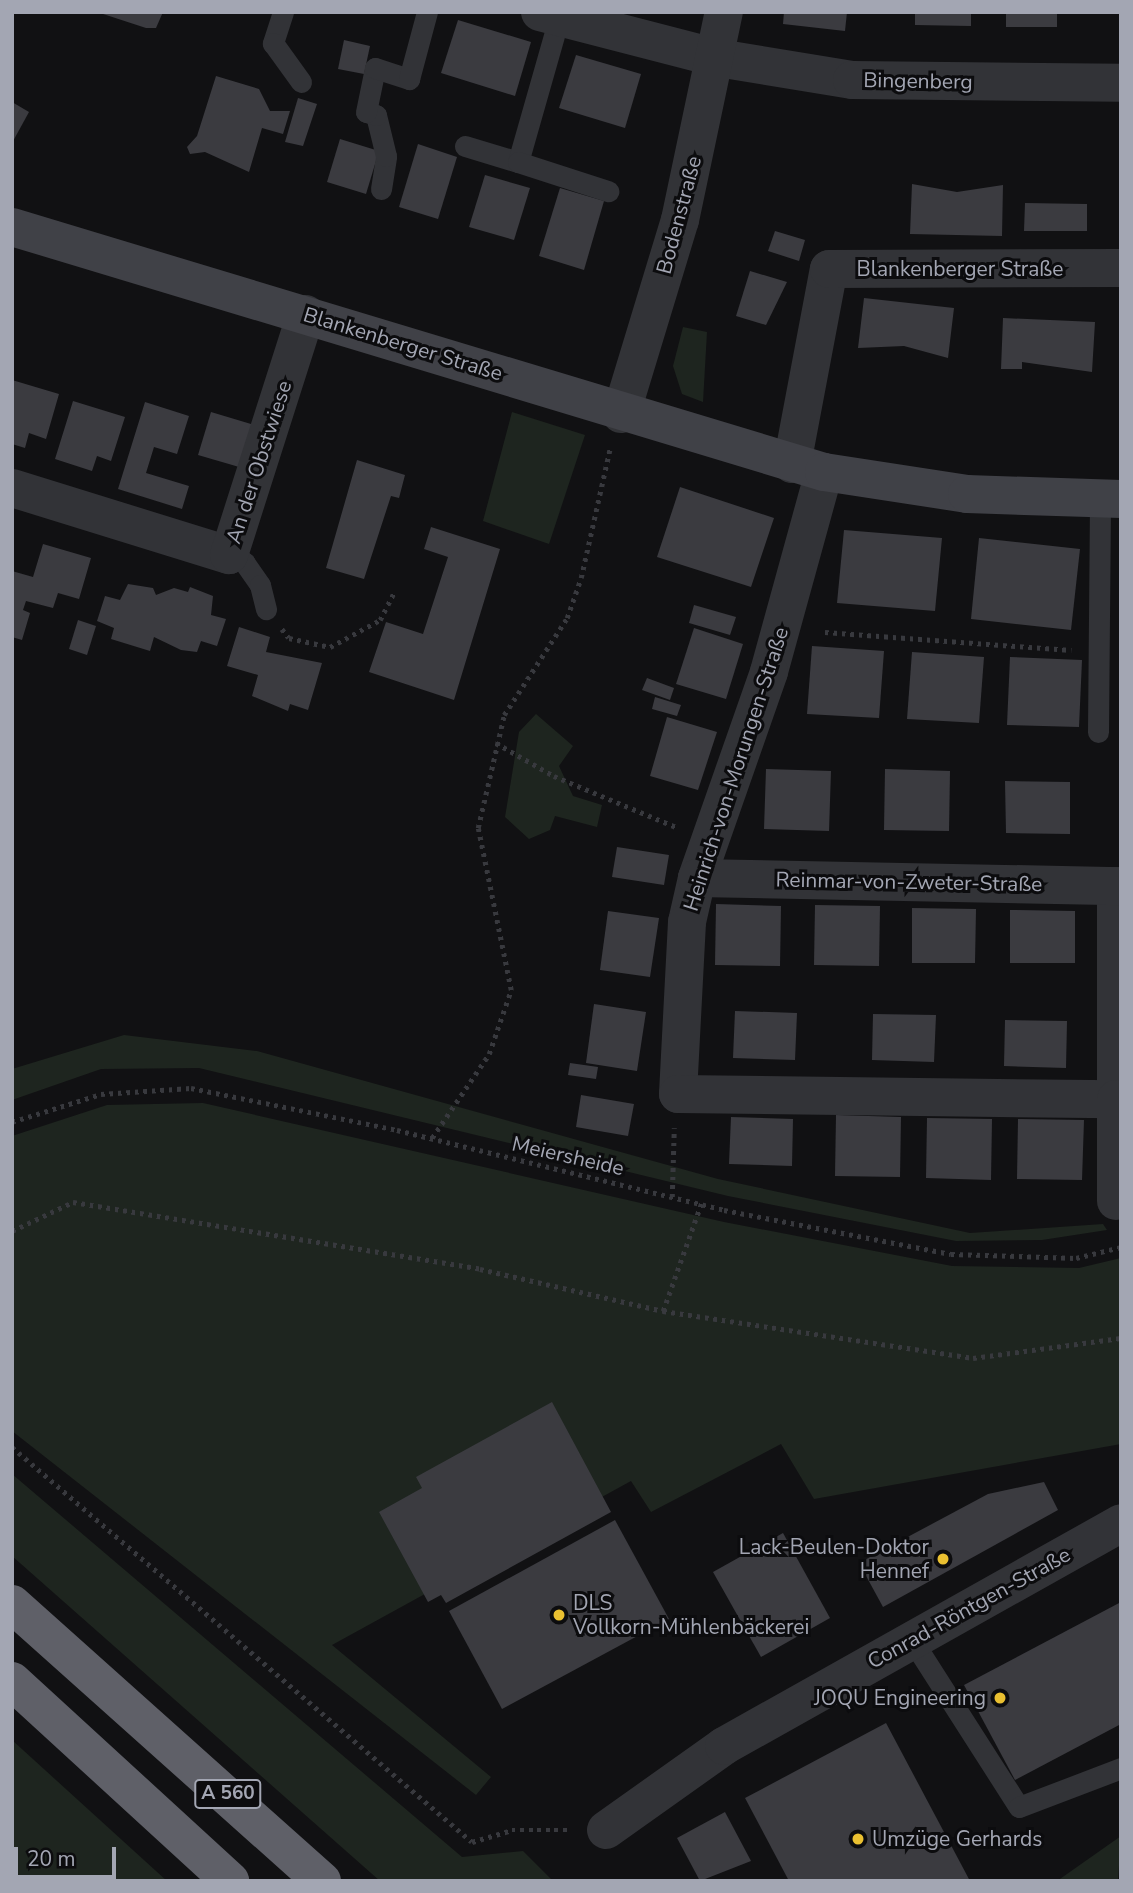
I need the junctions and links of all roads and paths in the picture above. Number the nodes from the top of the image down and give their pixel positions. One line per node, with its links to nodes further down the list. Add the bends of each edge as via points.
1 (283, 12): 6 (lane, via 273,43)
2 (427, 12): 10 (lane, via 409,79 375,68 366,112 376,115 386,156)
3 (724, 12): 5 (street, Bodenstraße)
4 (550, 15): 5 (street, Bingenberg); 9 (lane)
5 (718, 58): 7 (street, Bingenberg, via 852,80); 15 (street, Bodenstraße, via 680,220)
6 (301, 82)
7 (1121, 83)
8 (465, 146): 9 (lane)
9 (518, 162): 11 (lane)
10 (380, 189)
11 (608, 191)
12 (12, 227): 14 (street, Blankenberger Straße)
13 (1121, 268): 16 (street, Blankenberger Straße, via 829,270)
14 (306, 314): 15 (street, Blankenberger Straße); 19 (street, An der Obstwiese)
15 (621, 414): 16 (street, Blankenberger Straße); 25 (path, via 567,618 504,715)
16 (808, 468): 18 (street, Blankenberger Straße, via 967,494); 26 (street, Heinrich-von-Morungen-Straße, via 769,672)
17 (12, 488): 19 (street, An der Obstwiese)
18 (1110, 499): 23 (lane)
19 (229, 555): 21 (lane, via 244,562 260,584)
20 (395, 591): 21 (path, via 380,620 330,647 289,638)
21 (266, 609)
22 (825, 632): 23 (path, via 1057,651)
23 (1103, 646): 24 (lane)
24 (1098, 732)
25 (496, 743): 26 (path, via 554,776); 31 (path, via 478,828 510,990 489,1054)
26 (709, 838): 27 (street, Heinrich-von-Morungen-Straße)
27 (697, 877): 28 (street, Reinmar-von-Zweter-Straße); 29 (street, Heinrich-von-Morungen-Straße, via 687,922 677,1094)
28 (1118, 886): 29 (street)
29 (1116, 1099): 34 (street)
30 (12, 1122): 31 (path, Meiersheide, via 101,1094 191,1088)
31 (432, 1138): 33 (path, Meiersheide)
32 (674, 1139): 33 (path)
33 (672, 1197): 35 (path, Meiersheide)
34 (1116, 1201)
35 (701, 1204): 37 (path, Meiersheide, via 951,1254 1076,1258); 38 (path)
36 (12, 1231): 38 (path, via 73,1202 480,1269)
37 (1121, 1247)
38 (663, 1311): 39 (path, via 973,1358)
39 (1121, 1338)
40 (12, 1447): 46 (path, via 472,1842 513,1830)
41 (1121, 1523): 43 (street, Conrad-Röntgen-Straße)
42 (12, 1604): 48 (highway, A 560)
43 (912, 1640): 45 (lane, via 1019,1807); 46 (street, Conrad-Röntgen-Straße, via 724,1745)
44 (12, 1681): 47 (highway, A 560)
45 (1121, 1768)
46 (606, 1830)
47 (230, 1881)
48 (322, 1881)

